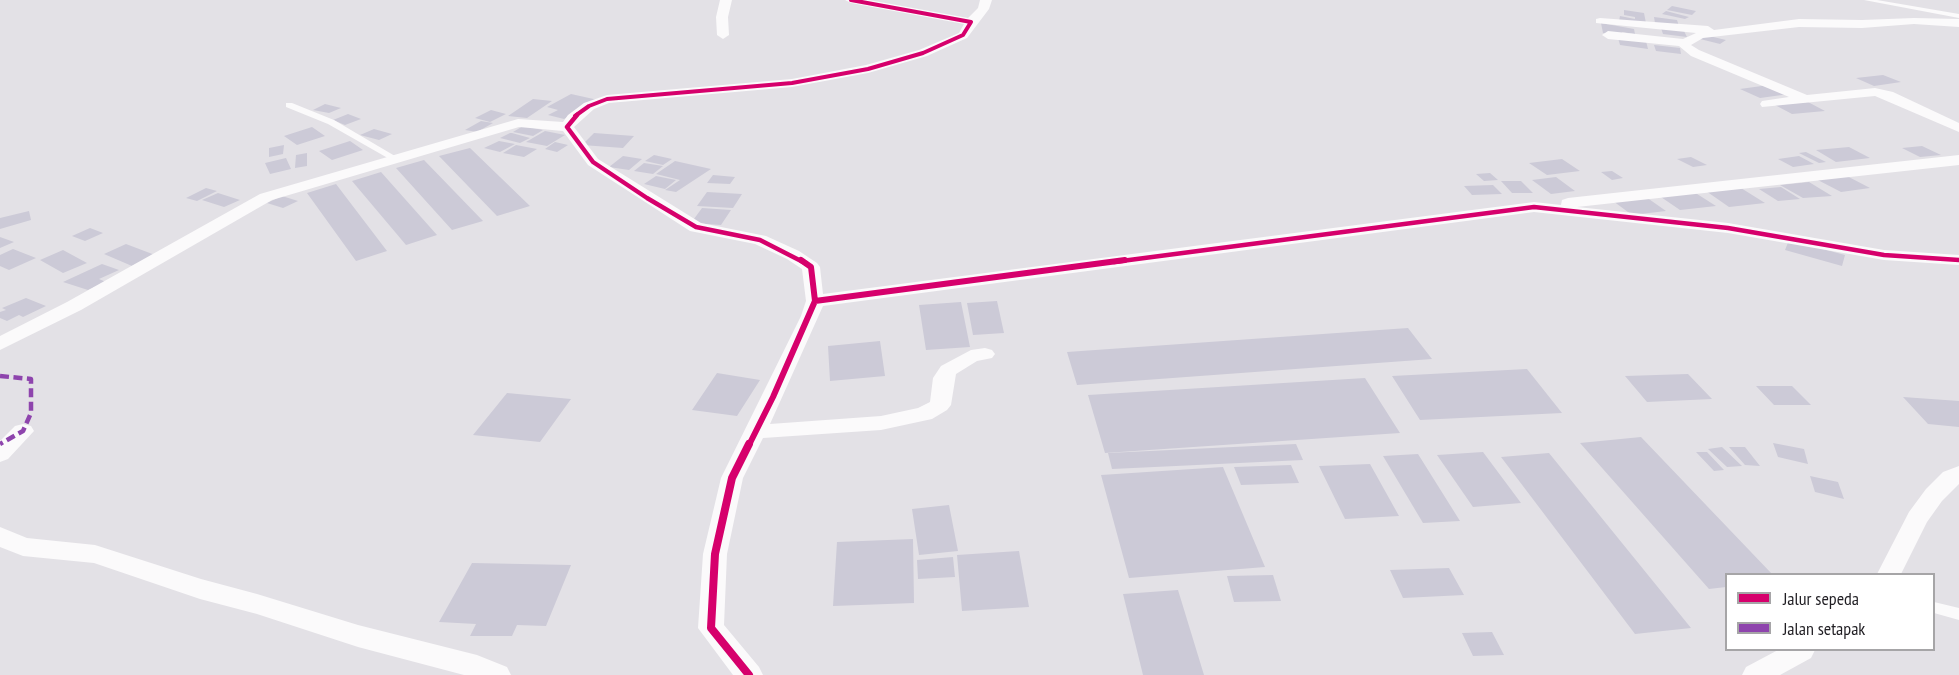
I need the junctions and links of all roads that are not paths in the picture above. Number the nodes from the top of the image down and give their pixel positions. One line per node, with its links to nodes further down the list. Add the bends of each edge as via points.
1 (726, 0): 10 (street)
2 (851, 0): 7 (street)
3 (986, 0): 7 (street)
4 (1867, 0): 5 (lane)
5 (1959, 16)
6 (1600, 21): 9 (street)
7 (971, 22): 16 (street, via 963,35 923,53 868,69 792,83 608,99 589,106)
8 (1959, 23): 9 (street, via 1799,23)
9 (1720, 33): 12 (street, via 1694,37)
10 (723, 35)
11 (1608, 35): 12 (street)
12 (1686, 43): 13 (street, via 1685,47 1695,53)
13 (1804, 99): 14 (street); 17 (street, via 1875,92)
14 (1767, 104)
15 (289, 105): 18 (lane, via 331,122)
16 (567, 127): 18 (street, via 518,123); 22 (street, via 593,162 696,227 760,240 811,267)
17 (1959, 128)
18 (396, 159): 23 (street, via 266,197)
19 (1959, 160): 20 (street)
20 (1534, 207): 21 (street, via 1728,228 1884,255); 22 (street)
21 (1959, 260)
22 (815, 301): 26 (street, via 773,397)
23 (0, 344)
24 (985, 354): 26 (street, via 971,356 948,370 943,378 940,405 924,414 881,423)
25 (23, 431): 27 (street)
26 (753, 432): 35 (street, via 732,478 715,554 711,628)
27 (0, 454)
28 (1959, 474): 30 (street, via 1934,495 1917,518)
29 (0, 536): 34 (street, via 23,547 95,554 200,590)
30 (1890, 573)
31 (1935, 608): 32 (lane)
32 (1959, 614)
33 (1799, 651): 36 (street)
34 (497, 675)
35 (749, 675)
36 (1756, 675)

